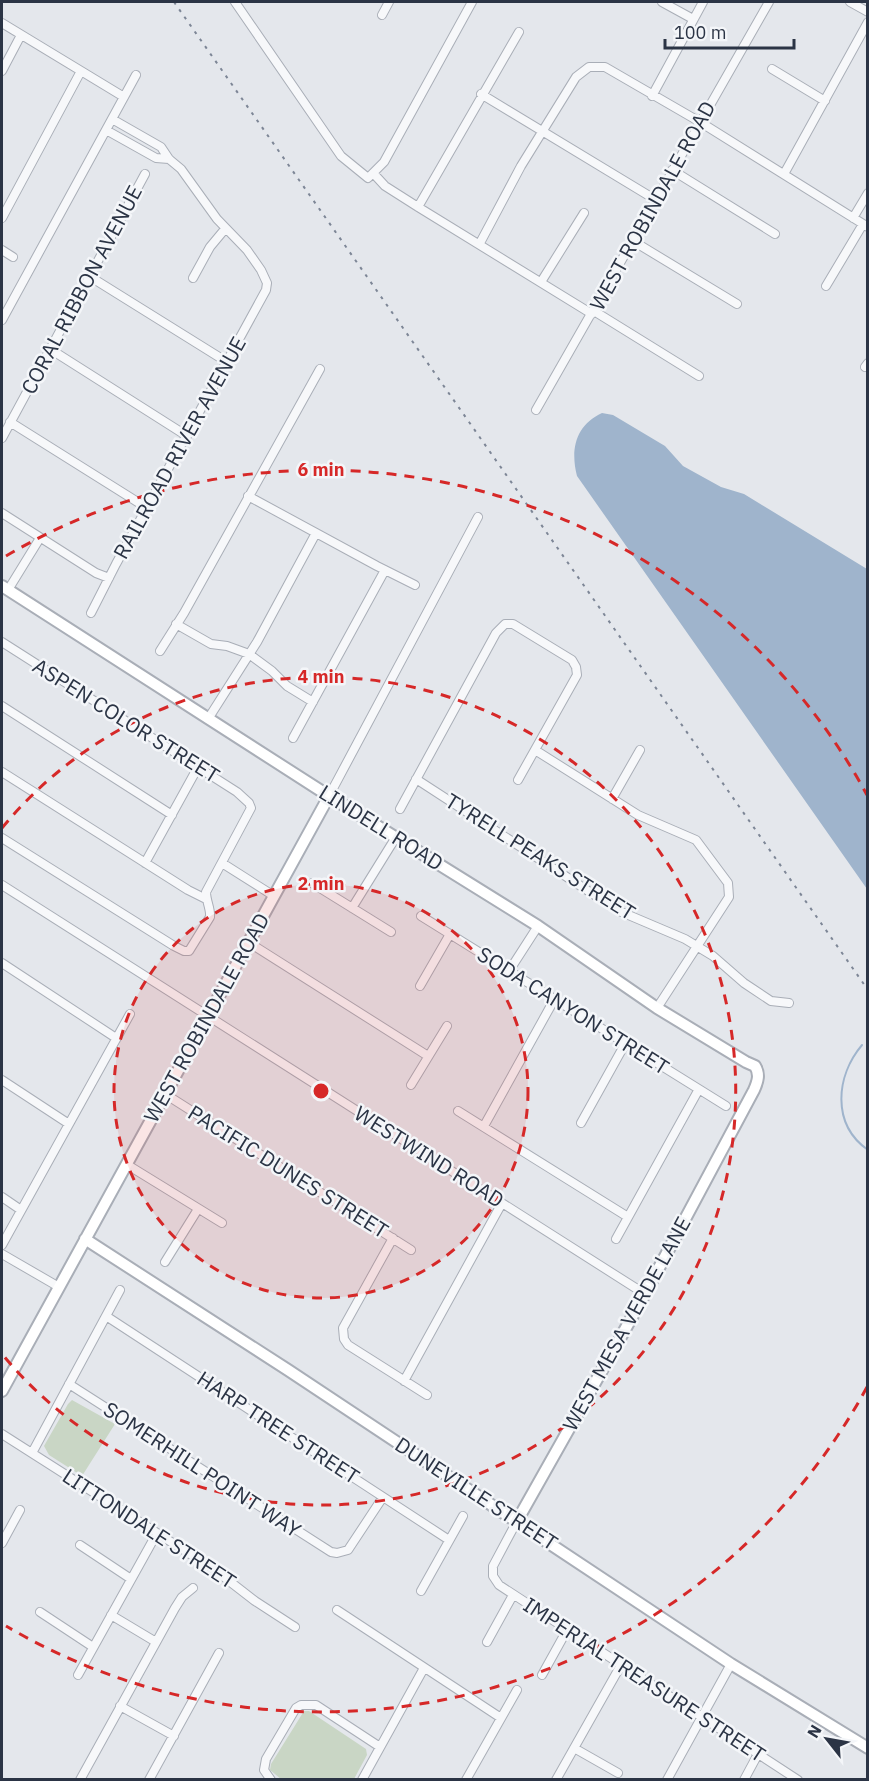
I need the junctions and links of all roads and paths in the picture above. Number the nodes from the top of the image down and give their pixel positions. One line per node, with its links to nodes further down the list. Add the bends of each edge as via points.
1 (235, 2): 31 (street, via 340,156)
2 (389, 2): 9 (street)
3 (472, 2): 31 (street, via 384,162)
4 (662, 2): 10 (street)
5 (703, 2): 10 (street)
6 (769, 2): 24 (street, WEST ROBINDALE ROAD)
7 (850, 2): 8 (street)
8 (867, 12)
9 (382, 15)
10 (693, 20): 20 (street)
11 (867, 22): 22 (street)
12 (2, 24): 14 (street)
13 (519, 32): 19 (street)
14 (21, 35): 16 (street); 17 (street)
15 (772, 69): 22 (street)
16 (2, 71)
17 (81, 71): 21 (street); 36 (street)
18 (136, 75): 21 (street)
19 (481, 94): 26 (street); 34 (street)
20 (652, 96): 24 (street); 26 (street, via 605,67 589,67 576,77)
21 (124, 97): 23 (street)
22 (825, 100): 30 (street)
23 (112, 119): 25 (street); 27 (street, via 161,147)
24 (700, 122): 28 (street, WEST ROBINDALE ROAD); 30 (street)
25 (106, 130): 27 (street, via 156,158); 51 (street)
26 (543, 131): 33 (street); 42 (street)
27 (169, 159): 39 (street, via 181,169)
28 (672, 170): 33 (street, WEST ROBINDALE ROAD); 40 (street)
29 (145, 174): 45 (street, CORAL RIBBON AVENUE)
30 (784, 174): 37 (street)
31 (370, 175): 34 (street)
32 (867, 193): 37 (street)
33 (656, 200): 41 (street, WEST ROBINDALE ROAD)
34 (418, 207): 42 (street)
35 (584, 213): 47 (street)
36 (2, 218)
37 (853, 218): 38 (street)
38 (865, 225): 48 (street)
39 (225, 229): 46 (street); 53 (street, RAILROAD RIVER AVENUE, via 247,250 267,284)
40 (775, 234)
41 (633, 241): 49 (street); 50 (street, WEST ROBINDALE ROAD)
42 (480, 243): 47 (street)
43 (2, 250): 44 (street)
44 (13, 257)
45 (89, 276): 52 (street, CORAL RIBBON AVENUE); 53 (street)
46 (192, 278)
47 (542, 282): 50 (street)
48 (826, 286)
49 (738, 304)
50 (593, 313): 55 (street); 56 (street, WEST ROBINDALE ROAD)
51 (2, 320)
52 (50, 349): 57 (street, CORAL RIBBON AVENUE); 58 (street)
53 (227, 362): 58 (street, RAILROAD RIVER AVENUE)
54 (320, 369): 60 (street)
55 (699, 376)
56 (536, 410)
57 (10, 422): 59 (street, CORAL RIBBON AVENUE); 61 (street)
58 (187, 436): 61 (street, RAILROAD RIVER AVENUE)
59 (2, 438)
60 (248, 496): 64 (street); 71 (street)
61 (147, 507): 67 (street, RAILROAD RIVER AVENUE)
62 (2, 513): 65 (street)
63 (478, 517): 85 (street, WEST ROBINDALE ROAD)
64 (316, 533): 66 (street); 74 (street)
65 (40, 538): 67 (street); 69 (street)
66 (385, 570): 68 (street); 75 (street)
67 (110, 578): 70 (street, RAILROAD RIVER AVENUE)
68 (415, 585)
69 (5, 588): 77 (street, LINDELL ROAD)
70 (91, 613)
71 (176, 624): 73 (street); 74 (street, via 203,640)
72 (2, 642): 81 (street, ASPEN COLOR STREET)
73 (160, 651)
74 (249, 654): 75 (street); 77 (street)
75 (313, 702): 78 (street)
76 (2, 706): 88 (street)
77 (208, 719): 85 (street, LINDELL ROAD)
78 (293, 738)
79 (535, 750): 83 (street, via 577,675 576,667 572,660 513,624 505,624 496,633); 84 (street); 86 (street)
80 (640, 750): 86 (street)
81 (198, 767): 88 (street); 92 (street, ASPEN COLOR STREET, via 249,803 249,813)
82 (2, 771): 91 (street)
83 (416, 779): 87 (street); 103 (street, TYRELL PEAKS STREET, via 619,911)
84 (518, 780)
85 (329, 796): 89 (street, LINDELL ROAD); 95 (street, WEST ROBINDALE ROAD)
86 (612, 799): 103 (street, via 650,821 696,840 728,883 729,897)
87 (400, 809)
88 (172, 815): 91 (street)
89 (396, 837): 97 (street); 99 (street, LINDELL ROAD)
90 (2, 838): 96 (street, via 184,951 189,951 210,917)
91 (145, 863): 96 (street)
92 (222, 863): 95 (street); 96 (street)
93 (312, 883): 97 (street)
94 (2, 885): 111 (street, WESTWIND ROAD)
95 (274, 896): 102 (street, WEST ROBINDALE ROAD)
96 (206, 899)
97 (352, 908): 100 (street)
98 (420, 916): 101 (street, SODA CANYON STREET)
99 (538, 926): 105 (street); 109 (street, LINDELL ROAD)
100 (391, 932)
101 (450, 934): 105 (street, SODA CANYON STREET); 106 (street)
102 (248, 942): 111 (street, WEST ROBINDALE ROAD); 115 (street)
103 (697, 946): 108 (street, TYRELL PEAKS STREET, via 771,1001); 109 (street)
104 (2, 963): 113 (street)
105 (509, 971): 107 (street, SODA CANYON STREET)
106 (420, 986)
107 (554, 1000): 114 (street, SODA CANYON STREET); 125 (street)
108 (789, 1003)
109 (657, 1008): 116 (street, LINDELL ROAD, via 755,1065)
110 (130, 1014): 113 (street)
111 (207, 1017): 120 (street, WEST ROBINDALE ROAD); 128 (street, WESTWIND ROAD)
112 (447, 1026): 115 (street)
113 (116, 1038): 123 (street)
114 (625, 1044): 119 (street, SODA CANYON STREET); 124 (street)
115 (428, 1056): 118 (street)
116 (758, 1071): 142 (street, WEST MESA VERDE LANE, via 754,1090)
117 (2, 1080): 123 (street)
118 (411, 1085)
119 (699, 1089): 121 (street, SODA CANYON STREET); 131 (street)
120 (165, 1094): 126 (street, WEST ROBINDALE ROAD); 133 (street, PACIFIC DUNES STREET)
121 (726, 1106)
122 (458, 1111): 125 (street)
123 (69, 1124): 130 (street)
124 (581, 1124)
125 (484, 1126): 131 (street)
126 (126, 1164): 129 (street); 134 (street, WEST ROBINDALE ROAD)
127 (2, 1197): 130 (street)
128 (502, 1203): 142 (street, WESTWIND ROAD); 144 (street)
129 (198, 1209): 132 (street); 139 (street)
130 (21, 1210): 136 (street)
131 (628, 1217): 135 (street)
132 (222, 1223)
133 (393, 1238): 137 (street, PACIFIC DUNES STREET); 144 (street, via 343,1328 348,1345)
134 (85, 1239): 140 (street, WEST ROBINDALE ROAD); 153 (street, DUNEVILLE STREET)
135 (616, 1239)
136 (2, 1245)
137 (411, 1250)
138 (2, 1254): 140 (street)
139 (165, 1262)
140 (59, 1287): 146 (street, WEST ROBINDALE ROAD)
141 (120, 1290): 143 (street)
142 (645, 1294): 153 (street, WEST MESA VERDE LANE)
143 (106, 1316): 145 (street); 150 (street, HARP TREE STREET)
144 (404, 1381): 147 (street)
145 (69, 1384): 149 (street); 150 (street, SOMERHILL POINT WAY, via 322,1548 337,1553 348,1550)
146 (2, 1391)
147 (427, 1395)
148 (2, 1434): 149 (street, LITTONDALE STREET)
149 (32, 1453): 156 (street, LITTONDALE STREET)
150 (383, 1497): 157 (street, HARP TREE STREET)
151 (20, 1510): 155 (street)
152 (463, 1516): 157 (street)
153 (517, 1521): 160 (street, WEST MESA VERDE LANE, via 493,1566); 174 (street, DUNEVILLE STREET)
154 (2, 1522): 155 (street)
155 (10, 1527): 158 (street)
156 (156, 1533): 161 (street); 168 (street, LITTONDALE STREET)
157 (449, 1540): 163 (street)
158 (2, 1543)
159 (80, 1545): 161 (street)
160 (493, 1576): 164 (street, IMPERIAL TREASURE STREET)
161 (131, 1579): 167 (street)
162 (193, 1588): 170 (street, via 182,1597)
163 (421, 1591)
164 (513, 1595): 169 (street, IMPERIAL TREASURE STREET); 171 (street)
165 (337, 1610): 176 (street)
166 (40, 1612): 172 (street)
167 (111, 1615): 170 (street); 172 (street)
168 (295, 1627)
169 (567, 1630): 175 (street, IMPERIAL TREASURE STREET); 178 (street)
170 (156, 1642): 180 (street)
171 (487, 1642)
172 (93, 1647): 177 (street)
173 (219, 1653): 183 (street)
174 (731, 1664): 181 (street); 186 (street, DUNEVILLE STREET)
175 (621, 1665): 181 (street, IMPERIAL TREASURE STREET); 185 (street)
176 (424, 1668): 182 (street); 184 (street)
177 (78, 1675)
178 (542, 1676)
179 (518, 1690): 182 (street)
180 (120, 1706): 183 (street); 189 (street)
181 (701, 1717): 187 (street, IMPERIAL TREASURE STREET); 195 (street)
182 (501, 1718): 193 (street)
183 (174, 1736): 190 (street)
184 (380, 1747): 191 (street, via 316,1705 301,1705 266,1759 264,1770); 192 (street)
185 (574, 1748): 188 (street); 194 (street)
186 (867, 1748)
187 (758, 1754): 196 (street); 197 (street, IMPERIAL TREASURE STREET)
188 (618, 1773)
189 (80, 1779)
190 (149, 1779)
191 (271, 1779)
192 (362, 1779)
193 (466, 1779)
194 (556, 1779)
195 (666, 1779)
196 (744, 1779)
197 (798, 1779)

